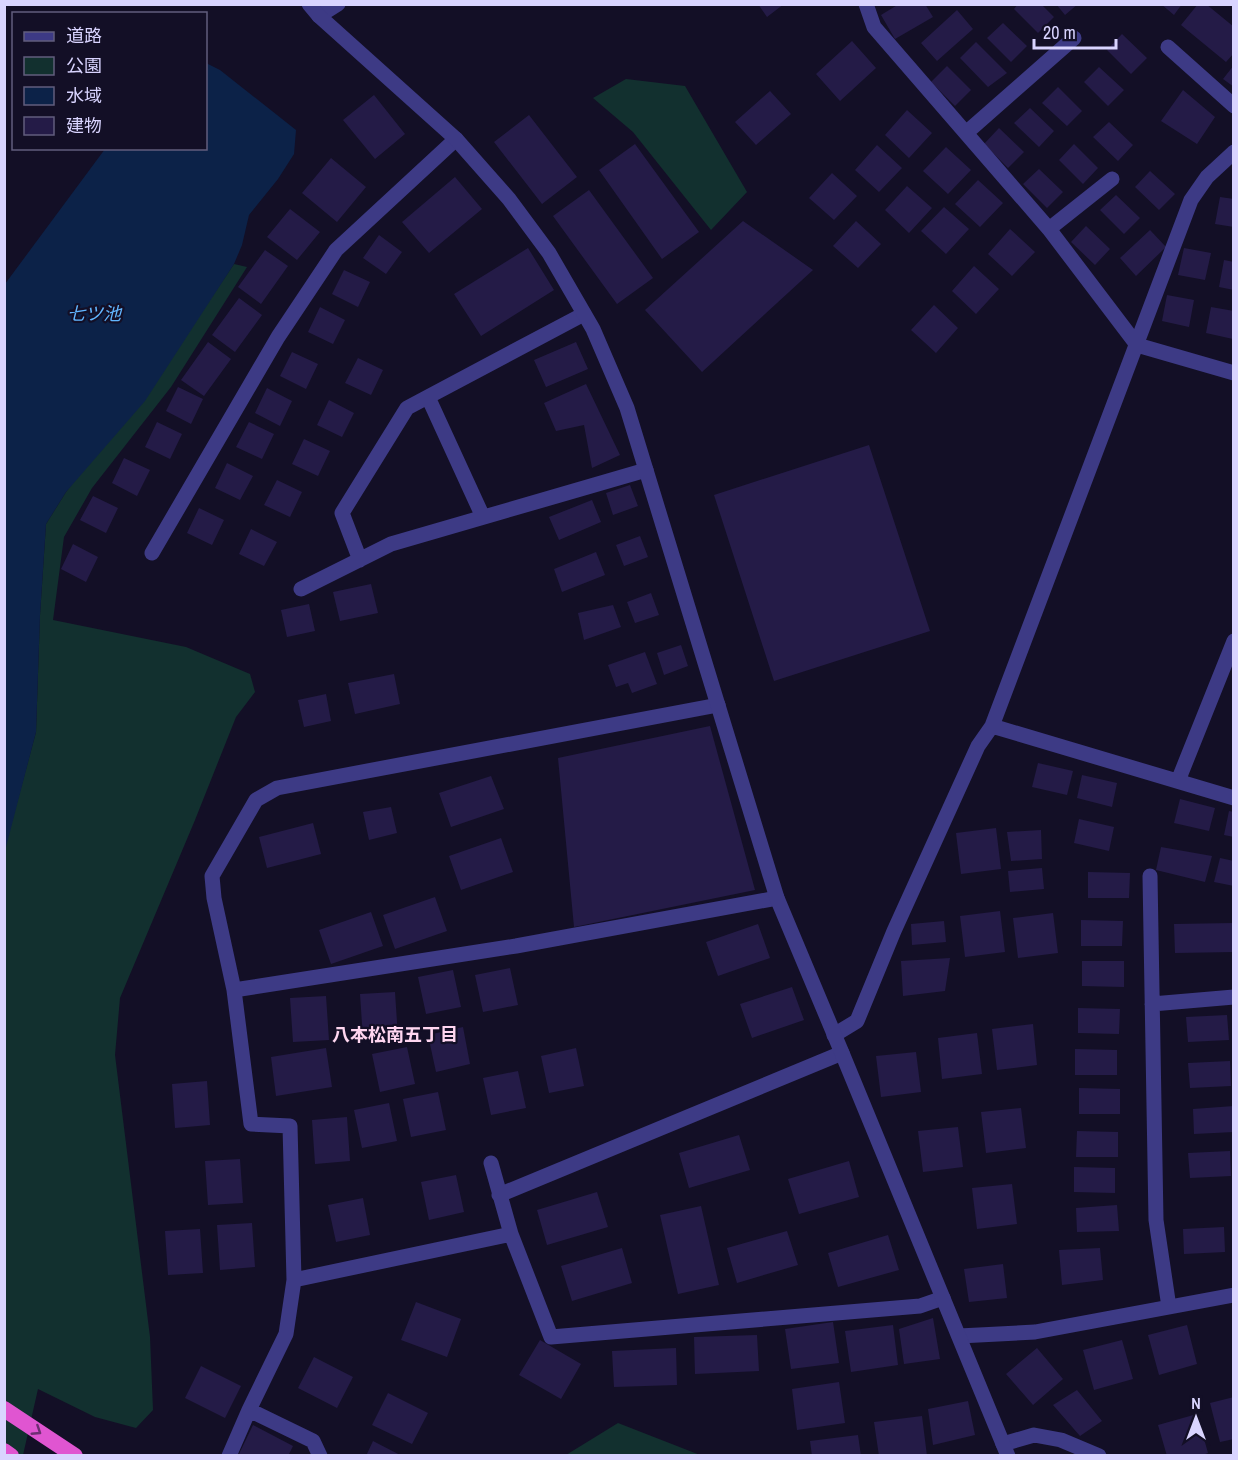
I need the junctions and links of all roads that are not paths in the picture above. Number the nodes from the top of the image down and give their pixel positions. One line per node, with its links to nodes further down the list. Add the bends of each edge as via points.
1 (338, 4): 3 (street)
2 (866, 4): 7 (street, via 874,27)
3 (314, 10): 8 (street)
4 (1074, 38): 7 (street)
5 (1168, 47): 6 (street)
6 (1233, 106)
7 (966, 133): 11 (street)
8 (456, 139): 12 (street, via 543,244); 18 (street, via 336,250 278,337)
9 (1233, 152): 13 (street, via 1207,177 1191,200)
10 (1112, 179): 11 (street)
11 (1049, 229): 13 (street)
12 (584, 314): 15 (street); 16 (street, via 627,408)
13 (1137, 345): 14 (street); 23 (street)
14 (1233, 373)
15 (428, 397): 17 (street); 19 (street, via 407,408 342,513)
16 (646, 470): 17 (street); 22 (street)
17 (483, 517): 19 (street, via 391,544)
18 (152, 553)
19 (360, 560): 20 (street)
20 (301, 589)
21 (1233, 640): 24 (street)
22 (718, 705): 27 (street); 28 (street, via 277,788 256,800 212,876)
23 (992, 726): 24 (street); 31 (street, via 978,746 857,1021)
24 (1178, 782): 25 (street)
25 (1233, 798)
26 (1150, 876): 30 (street)
27 (777, 897): 28 (street, via 516,946); 31 (street)
28 (234, 990): 36 (street, via 251,1124 290,1126)
29 (1233, 997): 30 (street)
30 (1152, 1004): 39 (street, via 1156,1220)
31 (834, 1035): 32 (street)
32 (842, 1053): 34 (street); 38 (street)
33 (491, 1163): 34 (street)
34 (499, 1195): 35 (street)
35 (511, 1234): 36 (street); 38 (street, via 551,1337 920,1306)
36 (294, 1280): 42 (street, via 286,1334)
37 (1233, 1295): 39 (street)
38 (943, 1298): 40 (street)
39 (1169, 1307): 40 (street, via 1035,1332)
40 (959, 1336): 43 (street)
41 (4, 1409): 45 (highway, one-way to 45)
42 (249, 1410): 47 (street); 48 (street, via 313,1441)
43 (1006, 1450): 49 (street, via 1034,1435 1061,1440)
44 (4, 1451): 46 (highway)
45 (72, 1454)
46 (11, 1455)
47 (229, 1455)
48 (320, 1455)
49 (1099, 1455)

